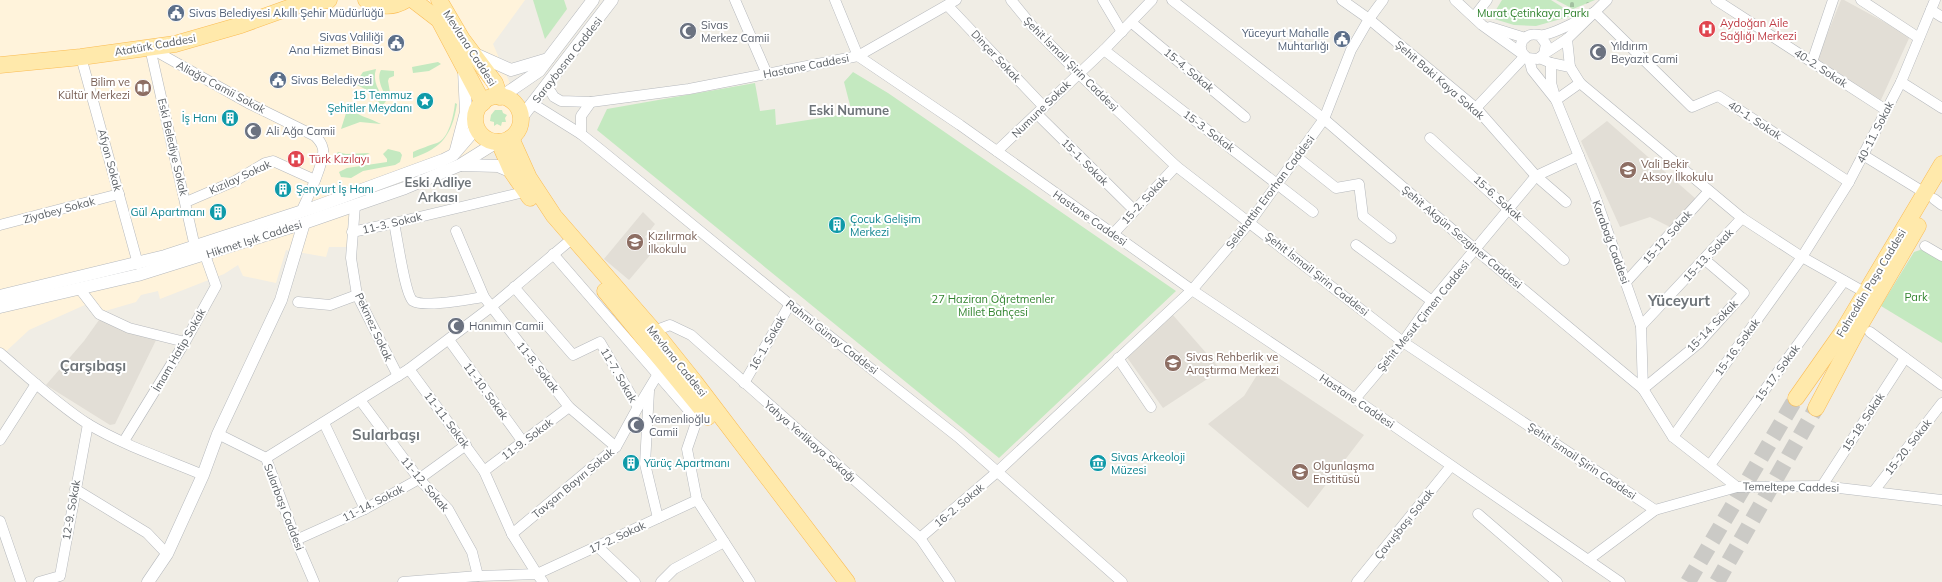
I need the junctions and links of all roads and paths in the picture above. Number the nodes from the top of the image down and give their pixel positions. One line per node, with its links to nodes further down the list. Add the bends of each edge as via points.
1 (286, 0): 43 (main road, Atatürk Caddesi, via 173,38 130,45)
2 (329, 0): 37 (main road, Atatürk Caddesi, via 291,8 198,38)
3 (366, 0): 4 (main road, via 376,5 388,6)
4 (406, 0)
5 (413, 0): 48 (main road, Mevlana Caddesi, via 439,20)
6 (439, 0): 39 (main road, Mevlana Caddesi, via 462,39)
7 (593, 0): 44 (street, Saraybosna Caddesi)
8 (612, 0): 54 (street, Saraybosna Caddesi)
9 (735, 0): 51 (street)
10 (835, 0): 40 (street)
11 (1011, 0): 50 (street, Şehit İsmail Şirin Caddesi, via 1033,27)
12 (1103, 0): 32 (street)
13 (1152, 0): 30 (street, Numune Sokak)
14 (1172, 0): 66 (street, Şehit Akgün Sezginer Caddesi)
15 (1342, 0): 29 (street, Şehit Baki Kaya Sokak)
16 (1383, 0): 29 (street, Selahattin Erorhan Caddesi)
17 (1455, 0): 28 (street, Karabağ Caddesi)
18 (1487, 0): 28 (street)
19 (1607, 0): 26 (street)
20 (1716, 0): 45 (street, 40-2. Sokak)
21 (1833, 0): 45 (street)
22 (1861, 0): 35 (street)
23 (1935, 0): 25 (street, 40-11. Sokak)
24 (952, 3): 40 (street); 62 (street, Dinçer Sokak)
25 (1931, 10): 27 (street); 35 (street, 40-11. Sokak)
26 (1595, 12): 33 (street, via 1551,34); 36 (street); 82 (street, 40-1. Sokak, via 1692,107 1718,96)
27 (1942, 16)
28 (1474, 17): 31 (street, Karabağ Caddesi)
29 (1369, 19): 60 (street, Şehit Baki Kaya Sokak); 66 (street, Selahattin Erorhan Caddesi, via 1351,50)
30 (1132, 23): 32 (street, Numune Sokak); 64 (street, 15-4. Sokak)
31 (1482, 25): 34 (street, Karabağ Caddesi); 42 (street, Karabağ Caddesi)
32 (1122, 32): 38 (street, Numune Sokak)
33 (1540, 36): 34 (street, via 1532,34); 42 (street, via 1546,44)
34 (1525, 38): 42 (street, via 1521,47)
35 (1920, 38): 52 (street, 40-11. Sokak)
36 (1567, 39): 42 (street); 49 (street)
37 (150, 48): 41 (main road, Atatürk Caddesi); 81 (street, Aliağa Camii Sokak, via 248,103 315,136 321,142 323,153); 89 (street, Eski Belediye Sokak)
38 (1104, 50): 50 (street, Numune Sokak); 83 (street, 15-3. Sokak)
39 (475, 54): 44 (street, via 511,70); 55 (main road, Mevlana Caddesi, via 495,83)
40 (858, 56): 51 (street, Hastane Caddesi); 71 (street, Hastane Caddesi)
41 (81, 57): 47 (main road, Atatürk Caddesi); 87 (street, Afyon Sokak)
42 (1532, 57): 46 (street, Karabağ Caddesi); 56 (street, Karabağ Caddesi, via 1532,70); 60 (street)
43 (0, 58)
44 (548, 59): 55 (street, Saraybosna Caddesi, via 539,71)
45 (1812, 62): 63 (street, 40-2. Sokak)
46 (1551, 63): 49 (street); 56 (street, Karabağ Caddesi, via 1551,83)
47 (0, 64)
48 (464, 66): 58 (main road, Mevlana Caddesi); 72 (street, via 466,112)
49 (1570, 67): 53 (street)
50 (1078, 73): 62 (street, Numune Sokak); 78 (street, Şehit İsmail Şirin Caddesi)
51 (767, 74): 57 (street, Hastane Caddesi, via 690,89)
52 (1901, 82): 61 (street); 63 (street, 40-11. Sokak)
53 (1580, 83): 56 (street); 85 (street)
54 (547, 86): 57 (street, Hastane Caddesi, via 554,97 561,101); 59 (street, Saraybosna Caddesi)
55 (500, 97): 58 (main road); 65 (main road, via 515,104)
56 (1556, 100): 74 (street, Karabağ Caddesi)
57 (591, 102): 68 (street, via 581,116)
58 (482, 103): 67 (main road, via 476,114)
59 (533, 104): 65 (street, Saraybosna Caddesi); 68 (street, Rahmi Günay Caddesi)
60 (1476, 108): 80 (street, Şehit Baki Kaya Sokak)
61 (1942, 108)
62 (1040, 110): 71 (street, Numune Sokak); 94 (street, 15-1. Sokak)
63 (1886, 110): 73 (street, 40-11. Sokak)
64 (1245, 116)
65 (521, 118): 70 (main road, via 519,128)
66 (1324, 119): 75 (street, Selahattin Erorhan Caddesi); 109 (street, Şehit Akgün Sezginer Caddesi)
67 (477, 127): 70 (main road, via 485,138); 72 (street, Hikmet Işık Caddesi)
68 (581, 134): 128 (street, Rahmi Günay Caddesi)
69 (1430, 138): 93 (street, 15-6. Sokak)
70 (502, 141): 77 (street, Hikmet Işık Caddesi); 79 (main road, Mevlana Caddesi); 132 (main road, Mevlana Caddesi, via 554,216)
71 (997, 151): 103 (street, Hastane Caddesi)
72 (455, 153): 92 (street, Hikmet Işık Caddesi, via 431,166)
73 (1863, 155): 82 (street, 40-11. Sokak); 88 (street)
74 (1579, 156): 80 (street, Şehit Mesut Çimen Caddesi); 118 (street, Karabağ Caddesi)
75 (1297, 157): 83 (street, Selahattin Erorhan Caddesi); 104 (street, via 1336,188 1359,184 1363,216)
76 (1942, 164): 88 (main road, Fahreddin Paşa Caddesi)
77 (460, 165): 79 (street, via 498,166); 91 (street, Hikmet Işık Caddesi)
78 (1176, 166): 94 (street, 15-2. Sokak); 98 (street, Şehit İsmail Şirin Caddesi)
79 (512, 172): 86 (main road, Mevlana Caddesi)
80 (1536, 176): 90 (street, Şehit Baki Kaya Sokak); 93 (street, Şehit Mesut Çimen Caddesi)
81 (315, 180): 89 (street, Kızılay Sokak, via 273,161); 92 (street, Aliağa Camii Sokak); 96 (street, Aliağa Camii Sokak)
82 (1849, 182): 113 (street, 40-11. Sokak)
83 (1277, 183): 95 (street, 15-3. Sokak); 98 (street, Selahattin Erorhan Caddesi)
84 (1942, 185): 88 (main road, Fahreddin Paşa Caddesi)
85 (1709, 191): 97 (street); 118 (street, 15-12. Sokak)
86 (524, 192): 99 (street, 11-3. Sokak); 105 (main road, Mevlana Caddesi)
87 (119, 194): 100 (street, Ziyabey Sokak); 116 (street, Afyon Sokak)
88 (1934, 199): 122 (main road, Fahreddin Paşa Caddesi); 155 (main road, Fahreddin Paşa Caddesi, via 1858,329)
89 (186, 202): 108 (street, Eski Belediye Sokak)
90 (1566, 202)
91 (355, 205): 96 (street, Hikmet Işık Caddesi); 102 (street, Pekmez Sokak)
92 (315, 207): 96 (street, Hikmet Işık Caddesi)
93 (1509, 209): 109 (street, Şehit Mesut Çimen Caddesi); 115 (street, 15-6. Sokak)
94 (1134, 210): 103 (street, 15-2. Sokak)
95 (1314, 212)
96 (303, 217): 108 (street, Hikmet Işık Caddesi); 111 (street, Hikmet Işık Caddesi); 159 (street, via 281,300)
97 (1742, 218): 113 (street); 114 (street, 15-13. Sokak)
98 (1250, 222): 121 (street, Selahattin Erorhan Caddesi); 136 (street, Şehit İsmail Şirin Caddesi)
99 (394, 223): 102 (street, 11-3. Sokak); 125 (street, via 411,299 426,304)
100 (0, 225)
101 (456, 231): 125 (street, 11-8. Sokak)
102 (352, 232): 123 (street, Pekmez Sokak, via 351,258)
103 (1113, 234): 121 (street, Hastane Caddesi)
104 (1391, 238)
105 (566, 243): 110 (street); 141 (main road, Mevlana Caddesi)
106 (1356, 245): 126 (street)
107 (1925, 246): 112 (street)
108 (195, 247): 116 (street, Hikmet Işık Caddesi)
109 (1476, 250): 126 (street, Şehit Mesut Çimen Caddesi); 146 (street, Şehit Akgün Sezginer Caddesi)
110 (553, 254): 119 (street); 141 (street)
111 (205, 255): 120 (street, Hikmet Işık Caddesi, via 138,275); 135 (street, İmam Hatip Sokak, via 216,286)
112 (1942, 256)
113 (1802, 257): 117 (street); 160 (street, 15-16. Sokak)
114 (1704, 259): 131 (street, 15-13. Sokak); 146 (street, 15-14. Sokak, via 1744,293 1699,343)
115 (1564, 260)
116 (138, 264): 124 (street, Hikmet Işık Caddesi)
117 (1844, 281): 122 (street); 168 (street, 15-17. Sokak)
118 (1626, 282): 131 (street, Karabağ Caddesi)
119 (514, 287): 130 (street); 153 (street, 11-7. Sokak, via 573,355 600,342)
120 (79, 288): 129 (street, Hikmet Işık Caddesi); 135 (street, via 99,314 129,328)
121 (1192, 290): 138 (street, Selahattin Erorhan Caddesi); 149 (street, Hastane Caddesi)
122 (1866, 293): 148 (main road, Fahreddin Paşa Caddesi)
123 (357, 295): 127 (street, via 330,305); 142 (street, Pekmez Sokak)
124 (0, 296)
125 (484, 297): 130 (street, 11-8. Sokak)
126 (1432, 301): 136 (street, Şehit Mesut Çimen Caddesi)
127 (298, 302)
128 (790, 304): 143 (street, 16-1. Sokak); 170 (street, Rahmi Günay Caddesi, via 958,437)
129 (0, 306)
130 (491, 307): 134 (street); 152 (street, 11-8. Sokak)
131 (1642, 326): 146 (street, Karabağ Caddesi)
132 (654, 331): 143 (street, Yahya Yerlikaya Sokağı, via 670,326 691,335); 202 (main road, Mevlana Caddesi)
133 (1870, 332): 139 (street)
134 (449, 340): 140 (street); 163 (street, 11-10. Sokak)
135 (185, 342): 162 (street, İmam Hatip Sokak)
136 (1403, 342): 149 (street, Şehit Mesut Çimen Caddesi); 180 (street, Şehit İsmail Şirin Caddesi)
137 (0, 353): 144 (street)
138 (1118, 358): 154 (street); 170 (street, Selahattin Erorhan Caddesi)
139 (1905, 358): 145 (street); 174 (street, 15-18. Sokak)
140 (409, 369): 142 (street); 164 (street, 11-11. Sokak)
141 (661, 370): 147 (street, Tavşan Bayırı Sokak); 156 (main road, Mevlana Caddesi)
142 (398, 376): 150 (street)
143 (744, 382): 185 (street, Yahya Yerlikaya Sokağı)
144 (36, 384): 158 (street); 161 (street)
145 (1942, 385)
146 (1643, 389): 160 (street, Şehit Akgün Sezginer Caddesi)
147 (649, 390): 153 (street, Tavşan Bayırı Sokak); 182 (street, via 645,464)
148 (1796, 398)
149 (1355, 399): 167 (street, Hastane Caddesi)
150 (360, 400): 157 (street); 172 (street, 11-12. Sokak)
151 (1942, 403): 176 (street, 15-20. Sokak)
152 (569, 407): 163 (street, 11-9. Sokak); 165 (street, 11-8. Sokak)
153 (638, 407): 165 (street, Tavşan Bayırı Sokak)
154 (1151, 407)
155 (1816, 408)
156 (699, 414): 177 (street, via 687,449); 201 (main road, Mevlana Caddesi)
157 (324, 423): 166 (street); 179 (street)
158 (88, 424): 162 (street); 175 (street, 12-9. Sokak)
159 (218, 434): 166 (street, Sularbaşı Caddesi); 171 (street)
160 (1673, 437): 168 (street, Şehit Akgün Sezginer Caddesi)
161 (0, 440)
162 (124, 441): 171 (street)
163 (523, 442): 169 (street, 11-9. Sokak)
164 (466, 445): 169 (street, 11-11. Sokak); 172 (street, 11-14. Sokak)
165 (616, 447): 184 (street, Tavşan Bayırı Sokak)
166 (266, 458): 186 (street, Sularbaşı Caddesi)
167 (1451, 466): 190 (street, Hastane Caddesi); 205 (street, Çavuşbaşı Sokak)
168 (1710, 466): 173 (street, Şehit Akgün Sezginer Caddesi)
169 (484, 471): 184 (street, 11-11. Sokak)
170 (997, 472): 185 (street, 16-2. Sokak); 204 (street, Rahmi Günay Caddesi)
171 (203, 474): 189 (street)
172 (419, 479): 179 (street, 11-14. Sokak); 191 (street, 11-12. Sokak, via 448,510 472,552)
173 (1737, 486): 174 (street, Temeltepe Caddesi); 180 (street, Temeltepe Caddesi)
174 (1822, 486): 176 (street, Temeltepe Caddesi)
175 (75, 489): 189 (street, via 147,533); 194 (street, 12-9. Sokak, via 60,576)
176 (1874, 491): 178 (street, Temeltepe Caddesi)
177 (698, 500): 182 (street, 17-2. Sokak); 187 (street)
178 (1942, 500)
179 (366, 508): 186 (street, 11-14. Sokak)
180 (1655, 510): 190 (street, Temeltepe Caddesi)
181 (1478, 514): 206 (street)
182 (658, 518): 188 (street, 17-2. Sokak)
183 (0, 521): 193 (street)
184 (512, 534): 192 (street)
185 (920, 538): 203 (street, Yahya Yerlikaya Sokağı)
186 (296, 540): 196 (street, Sularbaşı Caddesi)
187 (724, 542): 199 (street, via 674,569); 200 (street)
188 (597, 546): 192 (street, 17-2. Sokak); 198 (street)
189 (167, 554): 195 (street)
190 (1588, 560): 207 (street, Hastane Caddesi)
191 (478, 576): 192 (street); 197 (street)
192 (540, 578)
193 (21, 582)
194 (39, 582)
195 (148, 582)
196 (314, 582)
197 (403, 582)
198 (635, 582)
199 (661, 582)
200 (750, 582)
201 (834, 582)
202 (847, 582)
203 (950, 582)
204 (1122, 582)
205 (1357, 582)
206 (1557, 582)
207 (1620, 582)

